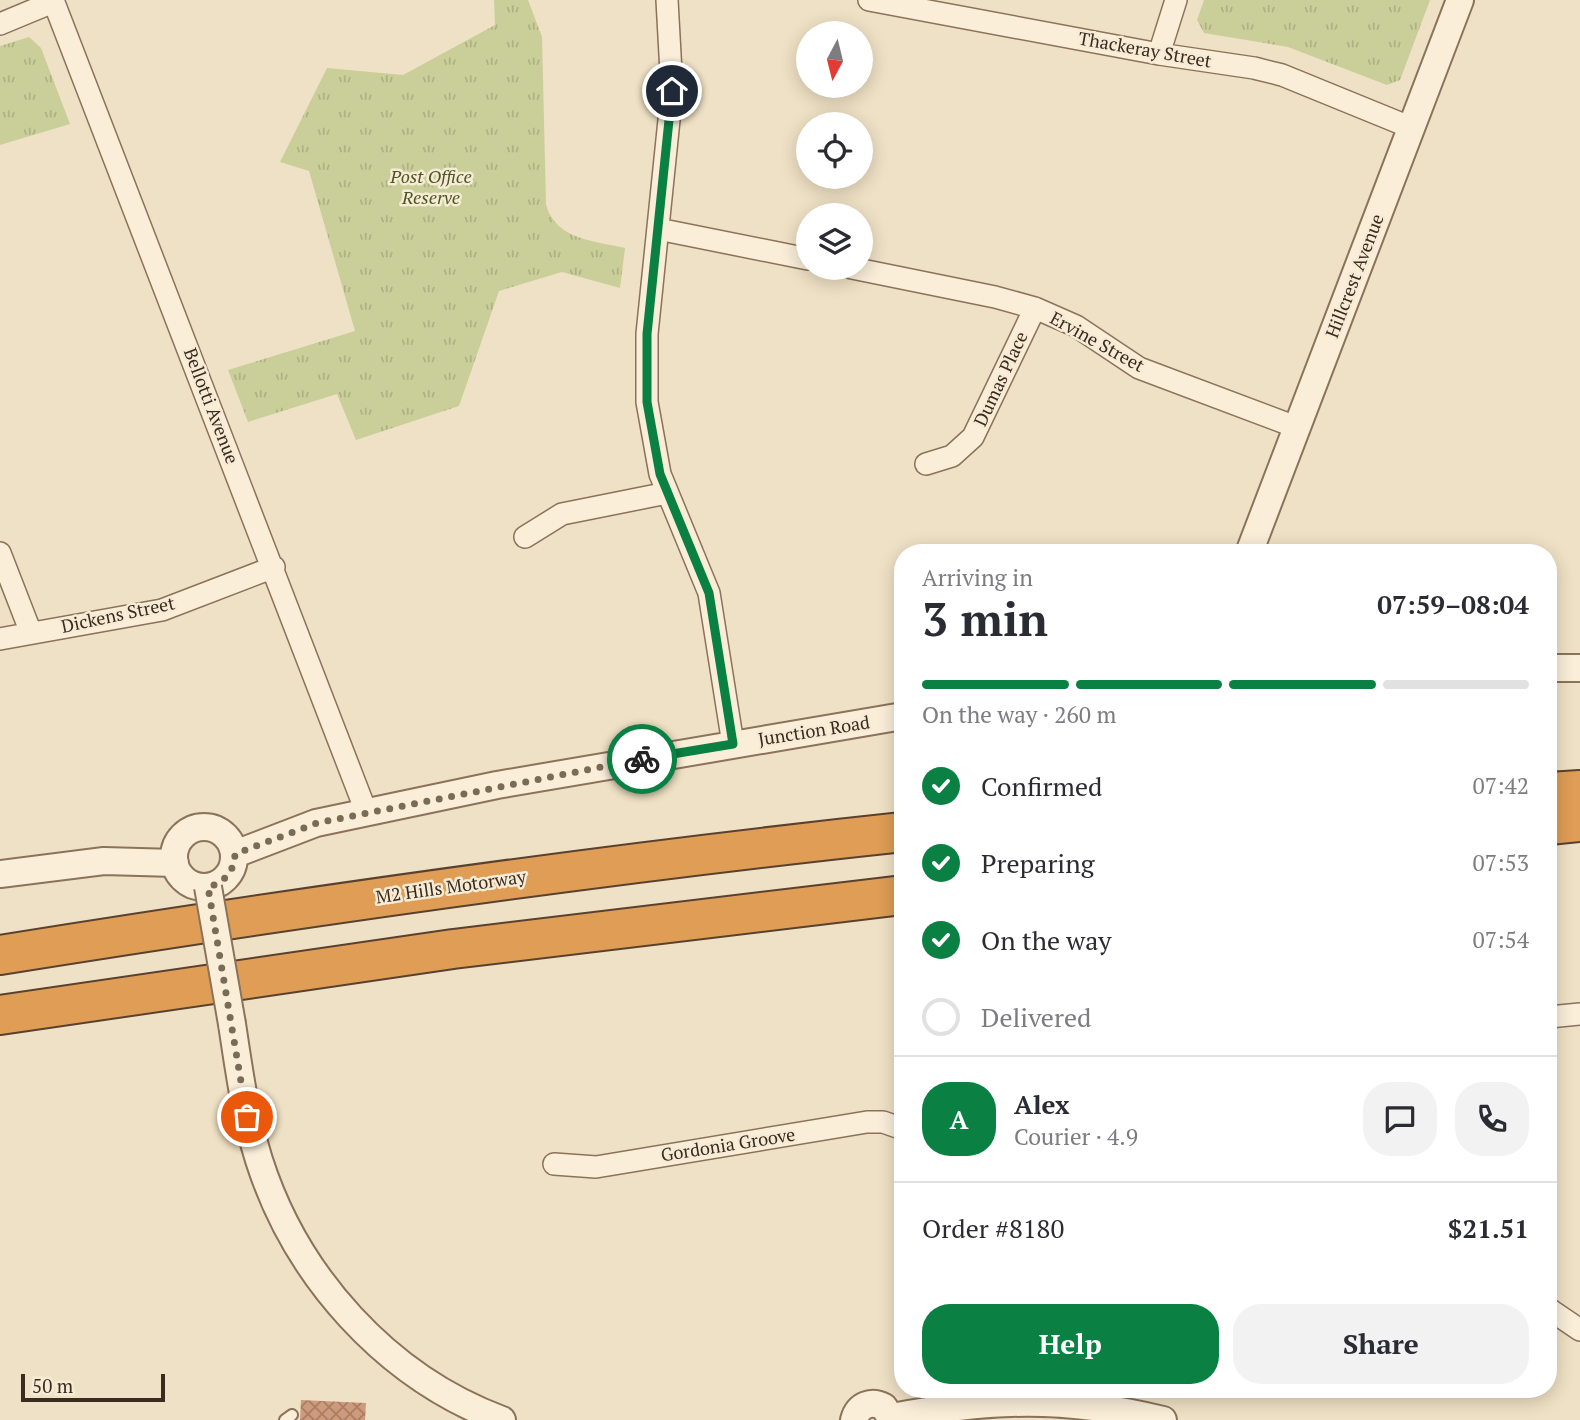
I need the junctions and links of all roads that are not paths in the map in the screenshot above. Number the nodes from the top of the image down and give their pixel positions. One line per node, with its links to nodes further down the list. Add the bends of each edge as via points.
1 (667, 0): 9 (street, via 672,91)
2 (869, 0): 7 (street, Thackeray Street)
3 (1176, 0): 7 (street)
4 (1460, 0): 8 (street, Hillcrest Avenue)
5 (53, 1): 6 (street); 19 (street, Bellotti Avenue)
6 (0, 24)
7 (1159, 54): 8 (street, Thackeray Street, via 1282,75)
8 (1412, 128): 13 (street, Hillcrest Avenue)
9 (658, 229): 10 (street); 15 (street, via 646,382 655,451)
10 (796, 257)
11 (873, 272): 12 (street, Ervine Street)
12 (1035, 309): 13 (street, Ervine Street, via 1076,326 1139,368); 14 (street, Dumas Place, via 973,437 952,456)
13 (1296, 427): 17 (street, Hillcrest Avenue)
14 (926, 464)
15 (667, 493): 16 (street, via 562,514); 25 (street, via 707,586)
16 (525, 537)
17 (1252, 544)
18 (0, 552): 20 (street)
19 (274, 567): 20 (street, Dickens Street, via 162,610); 28 (street, Bellotti Avenue)
20 (31, 634): 21 (street, Dickens Street)
21 (0, 639)
22 (1557, 668): 23 (street)
23 (1580, 668)
24 (894, 717): 25 (street, Junction Road)
25 (733, 744): 28 (street, Junction Road)
26 (1580, 790): 27 (highway)
27 (1557, 791)
28 (367, 814): 32 (street, Junction Road, via 292,831)
29 (1580, 822): 30 (highway)
30 (1557, 824)
31 (894, 833): 37 (highway, M2 Hills Motorway, via 416,891)
32 (235, 854): 33 (street, via 219,831 200,828 183,836 174,853); 35 (street, via 226,878)
33 (175, 863): 34 (street, via 104,861); 35 (street, via 191,885)
34 (0, 874)
35 (208, 887): 48 (street, bridge, via 247,1117 272,1197 309,1265 355,1322 403,1366 465,1404)
36 (894, 896): 39 (highway, via 453,949)
37 (0, 954)
38 (1580, 1014): 40 (street)
39 (0, 1015)
40 (1557, 1016)
41 (894, 1125): 42 (street, Gordonia Groove, via 867,1122 596,1167)
42 (554, 1164)
43 (1557, 1314): 44 (street)
44 (1580, 1330)
45 (958, 1398): 47 (street)
46 (977, 1398): 50 (street, via 1084,1406)
47 (892, 1418): 49 (street, via 884,1407 872,1403 860,1408)
48 (502, 1420)
49 (854, 1420)
50 (1163, 1420)

